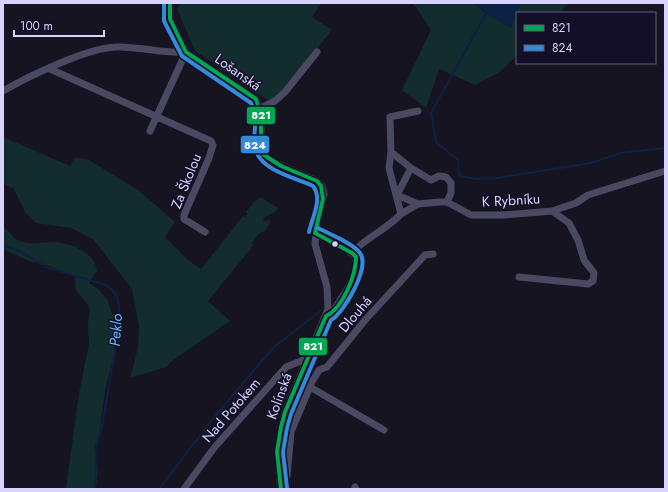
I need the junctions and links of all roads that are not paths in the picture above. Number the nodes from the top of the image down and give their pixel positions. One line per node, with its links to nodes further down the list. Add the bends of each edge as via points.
1 (170, 3): 2 (street, via 170,19)
2 (186, 52): 4 (street, via 118,46 100,48); 6 (street, Lošanská, via 247,91 256,98); 8 (street)
3 (317, 52): 6 (street, via 285,92)
4 (50, 69): 5 (street, via 26,78); 8 (street, Za Školou)
5 (3, 91)
6 (261, 108): 19 (street, Lošanská, via 261,147 264,155 317,181 322,186 324,194)
7 (418, 111): 10 (street, via 390,118)
8 (157, 116): 9 (street); 18 (street, Za Školou, via 211,141 213,145 210,158 184,215 184,219)
9 (150, 131)
10 (391, 152): 11 (street); 13 (street, via 389,168)
11 (411, 168): 13 (street); 14 (street, via 431,180 443,176 451,183 451,193)
12 (665, 171): 16 (street, K Rybníku, via 588,195 578,202)
13 (397, 195): 15 (street); 17 (street)
14 (447, 202): 15 (street); 16 (street, K Rybníku, via 471,215)
15 (418, 204): 17 (street)
16 (552, 211): 22 (street, K Rybníku, via 569,224 578,240 584,260 594,273 594,281 588,284)
17 (401, 214): 20 (street, via 391,225 361,243)
18 (204, 232)
19 (315, 233): 20 (street); 23 (street, Kolínská, via 316,248 327,287)
20 (352, 253): 23 (street, Kolínská, via 356,257 355,274 332,313)
21 (433, 254): 25 (street, Dlouhá, via 425,254 327,367 319,370)
22 (518, 277)
23 (326, 316): 24 (street, Kolínská)
24 (306, 359): 27 (street, Nad Potokem, via 286,367 214,448); 28 (street, Kolínská, via 285,412 278,442)
25 (310, 387): 26 (street); 28 (street, Dlouhá, via 291,432 287,476)
26 (384, 430)
27 (184, 489)
28 (281, 489)

